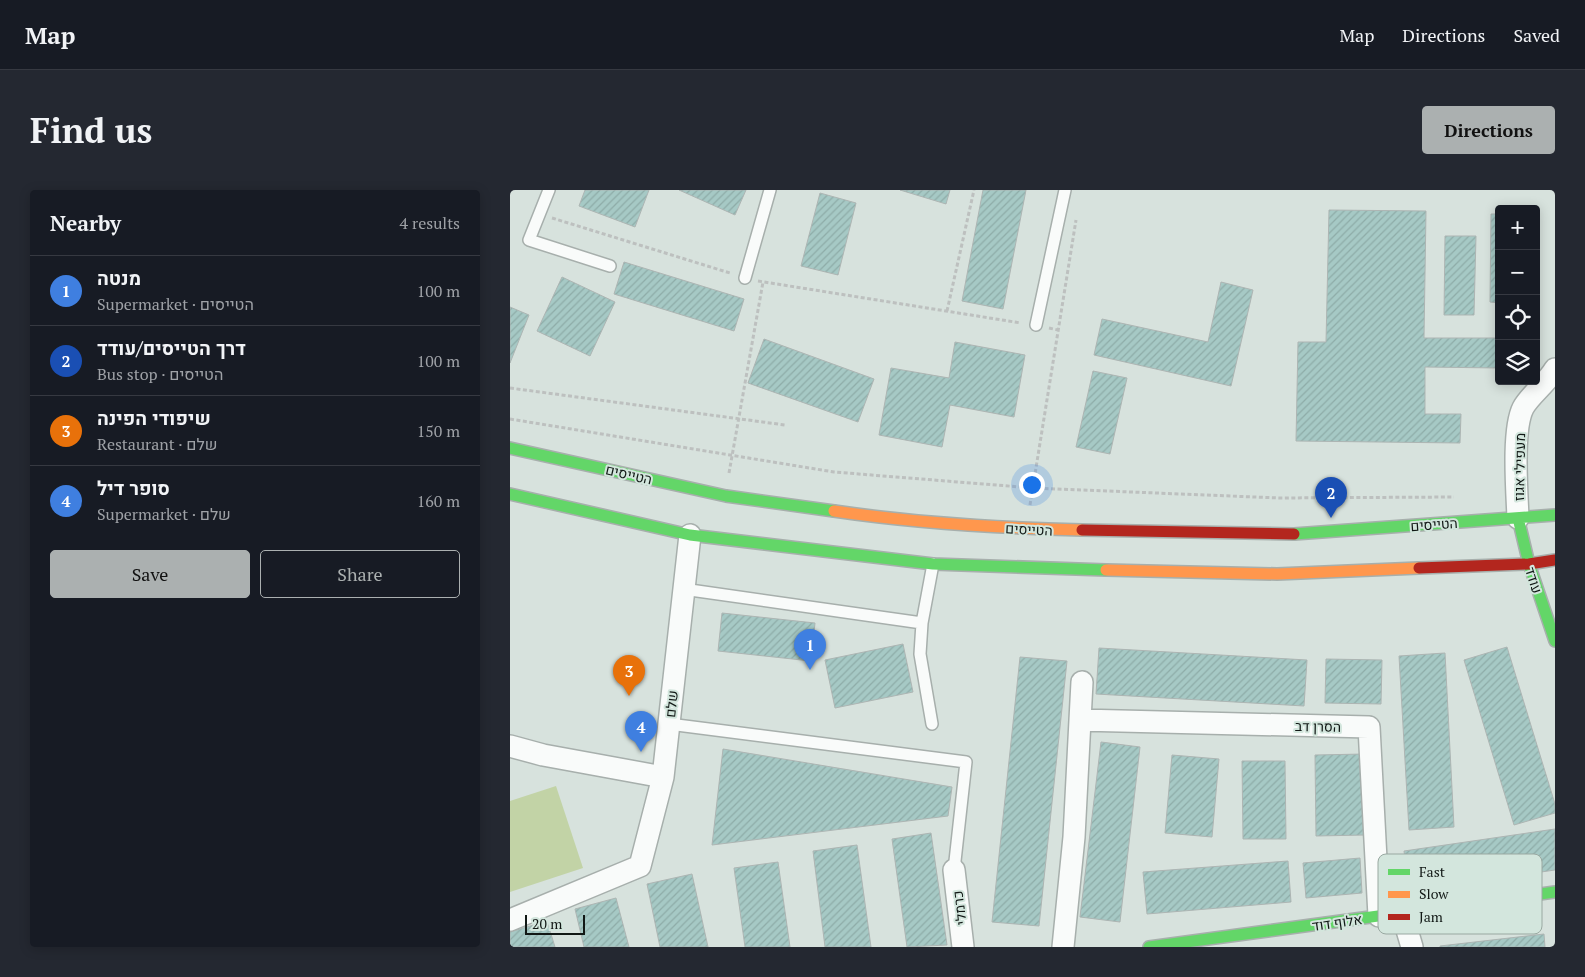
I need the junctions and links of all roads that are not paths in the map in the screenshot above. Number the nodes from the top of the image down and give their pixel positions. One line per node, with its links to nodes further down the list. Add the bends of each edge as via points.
1 (549, 190): 4 (lane, via 530,240)
2 (770, 190): 5 (lane)
3 (1065, 190): 6 (lane)
4 (610, 266)
5 (745, 278)
6 (1036, 325)
7 (1555, 369): 11 (street, מעפילי אגוז, via 1523,408 1517,441)
8 (510, 448): 11 (main road, הטייסים, via 726,496 888,519 1026,530 1274,535)
9 (510, 494): 12 (main road)
10 (1555, 515): 11 (main road, הטייסים)
11 (1518, 518): 15 (main road, עודד)
12 (690, 535): 14 (main road); 16 (street, שלם)
13 (1555, 560): 15 (main road)
14 (933, 564): 15 (main road, via 1277,574); 17 (lane)
15 (1529, 564): 18 (main road, עודד)
16 (683, 589): 17 (lane); 21 (street, שלם)
17 (922, 623): 22 (lane, via 920,654)
18 (1555, 641)
19 (1082, 682): 20 (street)
20 (1080, 720): 28 (street, הסרן דב, via 1368,727); 34 (street, via 1074,837)
21 (668, 724): 24 (street, שלם); 25 (lane, via 966,762)
22 (932, 724)
23 (510, 746): 24 (street)
24 (663, 777): 30 (street, שלם, via 640,866)
25 (954, 870): 33 (street, כרמלי)
26 (1555, 892): 27 (main road, אלוף דוד)
27 (1542, 894)
28 (1378, 899)
29 (1378, 916): 32 (main road, אלוף דוד)
30 (510, 920)
31 (1408, 934): 36 (street)
32 (1206, 943): 35 (main road, אלוף דוד)
33 (963, 947)
34 (1063, 947)
35 (1149, 947)
36 (1412, 947)

